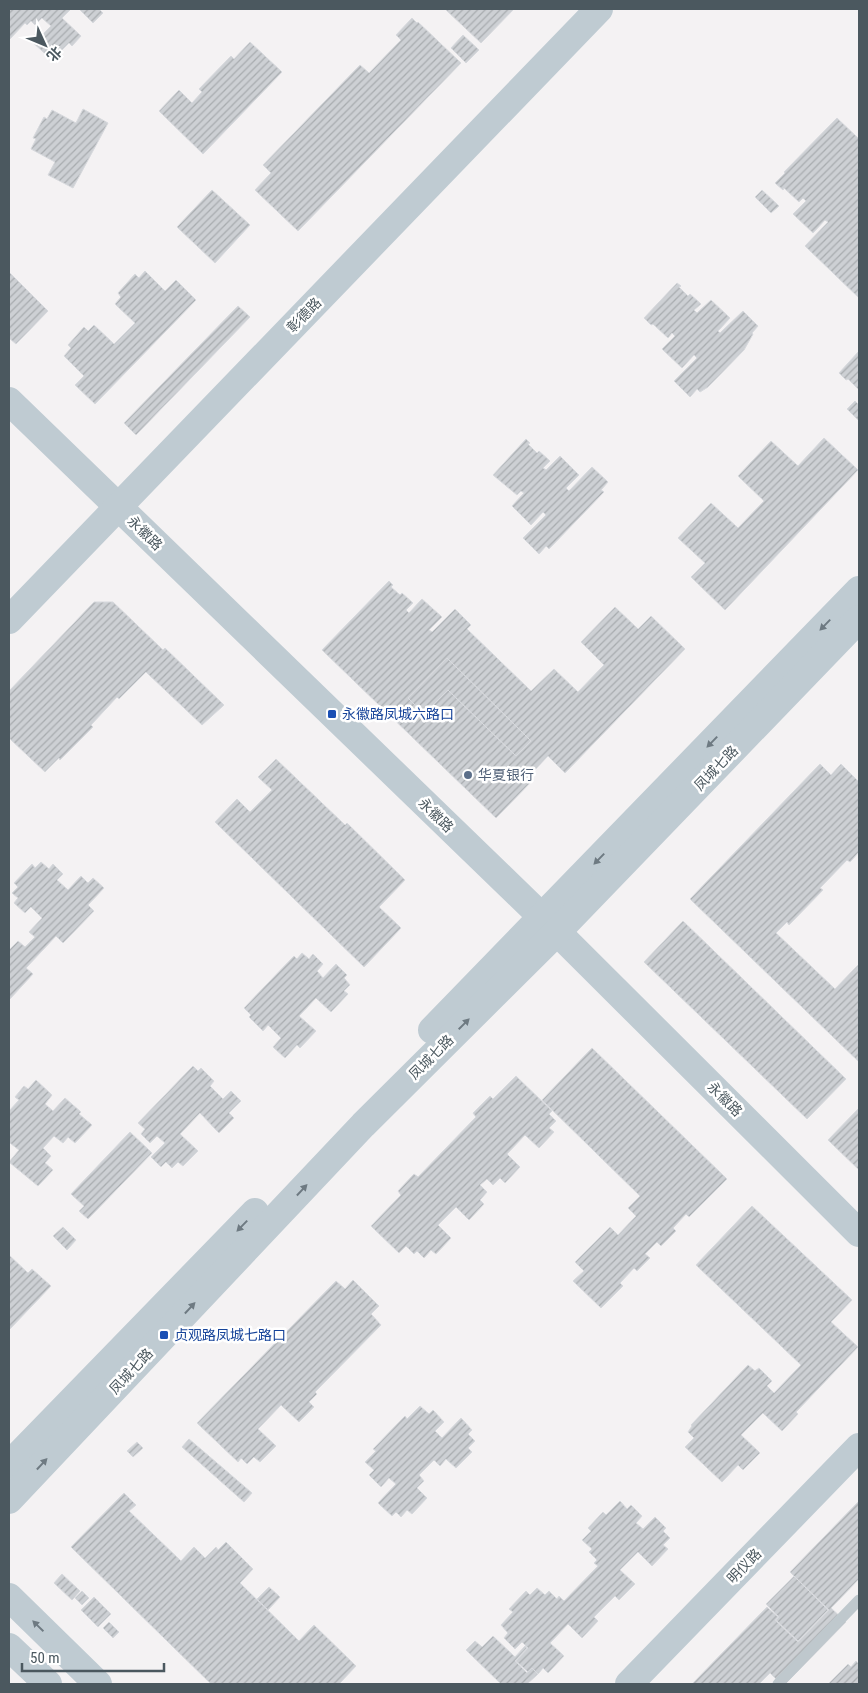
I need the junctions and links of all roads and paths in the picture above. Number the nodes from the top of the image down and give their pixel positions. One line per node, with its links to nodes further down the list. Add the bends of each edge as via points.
1 (600, 9): 3 (street, 彰德路)
2 (9, 400): 3 (street, 永徽路)
3 (118, 507): 6 (street, 彰德路); 7 (street, 永徽路)
4 (859, 590): 7 (street, 凤城七路, one-way to 7)
5 (859, 619): 7 (street, 凤城七路)
6 (9, 620)
7 (550, 925): 8 (street, 永徽路); 10 (street, 凤城七路, one-way to 10); 11 (street, 凤城七路, one-way to 7)
8 (859, 1233)
9 (859, 1447): 17 (street, 明仪路)
10 (9, 1465)
11 (9, 1500)
12 (9, 1597): 16 (street, one-way to 12)
13 (859, 1600): 18 (lane)
14 (9, 1647): 15 (street)
15 (48, 1684)
16 (98, 1684)
17 (629, 1684)
18 (778, 1684)

